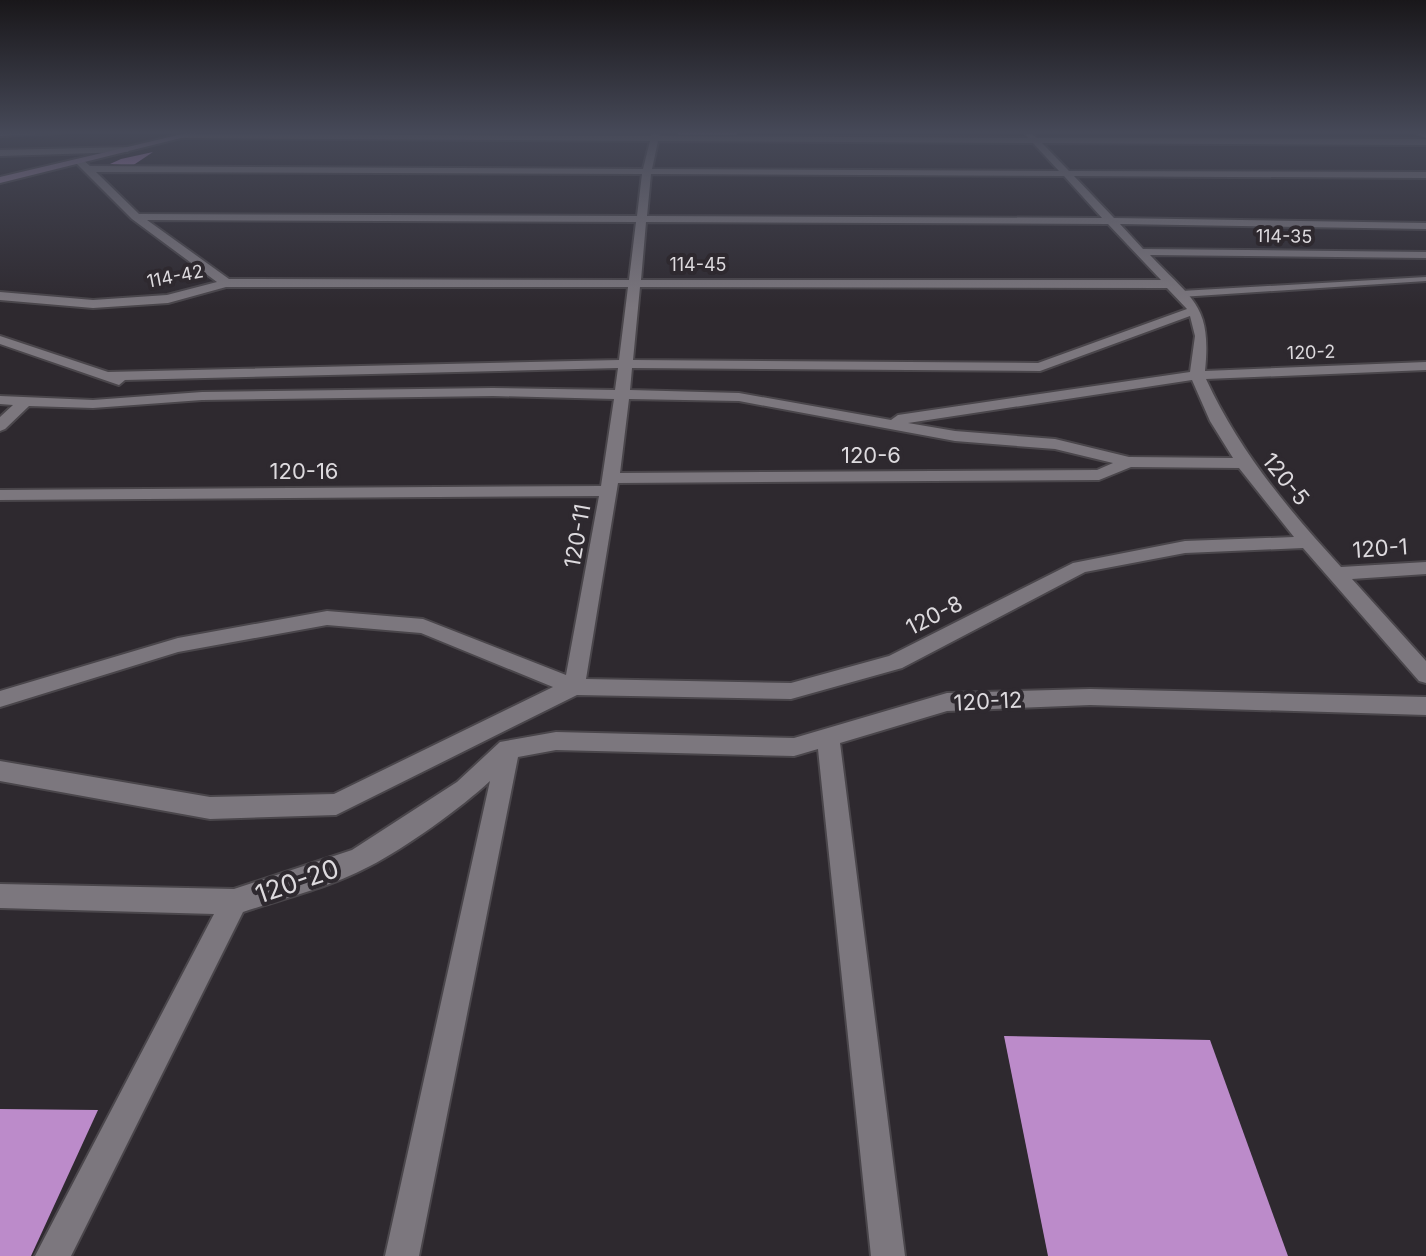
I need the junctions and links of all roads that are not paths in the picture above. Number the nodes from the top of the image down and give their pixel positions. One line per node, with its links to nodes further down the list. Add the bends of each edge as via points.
1 (110, 191): 4 (street, 114-42)
2 (644, 191): 5 (street, 120-11)
3 (1082, 191): 6 (street)
4 (136, 217): 5 (street); 12 (street, 114-42)
5 (641, 218): 6 (street); 11 (street, 120-11)
6 (1112, 221): 7 (street); 8 (street)
7 (1426, 226)
8 (1141, 252): 9 (street, 114-35); 13 (street)
9 (1426, 255)
10 (1426, 279): 13 (lane)
11 (634, 281): 12 (street, 114-45); 13 (street, 114-45); 17 (street, 120-11)
12 (226, 283): 14 (street, 114-42, via 168,299 108,303)
13 (1176, 289): 15 (street)
14 (0, 296)
15 (1195, 310): 19 (street); 20 (street, via 1202,336)
16 (0, 340): 21 (street)
17 (625, 364): 19 (street); 21 (street); 22 (street, 120-11)
18 (1426, 366): 20 (street, 120-2)
19 (1040, 367): 26 (street)
20 (1197, 375): 26 (street, 120-2); 30 (street, 120-5)
21 (110, 376): 23 (street)
22 (622, 393): 23 (street); 27 (street, via 739,397); 31 (street, 120-11)
23 (155, 399): 25 (street, via 93,404)
24 (0, 400): 25 (street)
25 (25, 401): 28 (street)
26 (1009, 403): 27 (street, 120-2)
27 (880, 423): 29 (street, via 1055,444)
28 (0, 426)
29 (1129, 462): 30 (street); 31 (street, 120-6, via 1099,475)
30 (1244, 463): 33 (street, 120-5)
31 (610, 485): 32 (street, 120-16); 37 (street, 120-11)
32 (0, 495)
33 (1308, 542): 35 (street, 120-5); 37 (street, 120-8, via 1185,547 1080,567 895,662 791,691)
34 (1426, 568): 35 (street, 120-1)
35 (1337, 574): 36 (street, 120-5)
36 (1426, 675)
37 (574, 687): 38 (street, via 423,626 327,618 178,645); 42 (street, via 336,804 210,808)
38 (0, 699)
39 (1426, 706): 40 (street, 120-12, via 1090,697 947,702)
40 (828, 737): 41 (street, 120-12, via 794,747 556,741); 47 (street)
41 (508, 749): 44 (street, 120-20, via 465,789 361,858); 46 (street)
42 (0, 771)
43 (0, 896): 44 (street, 120-20)
44 (234, 902): 45 (street)
45 (52, 1256)
46 (402, 1256)
47 (888, 1256)

